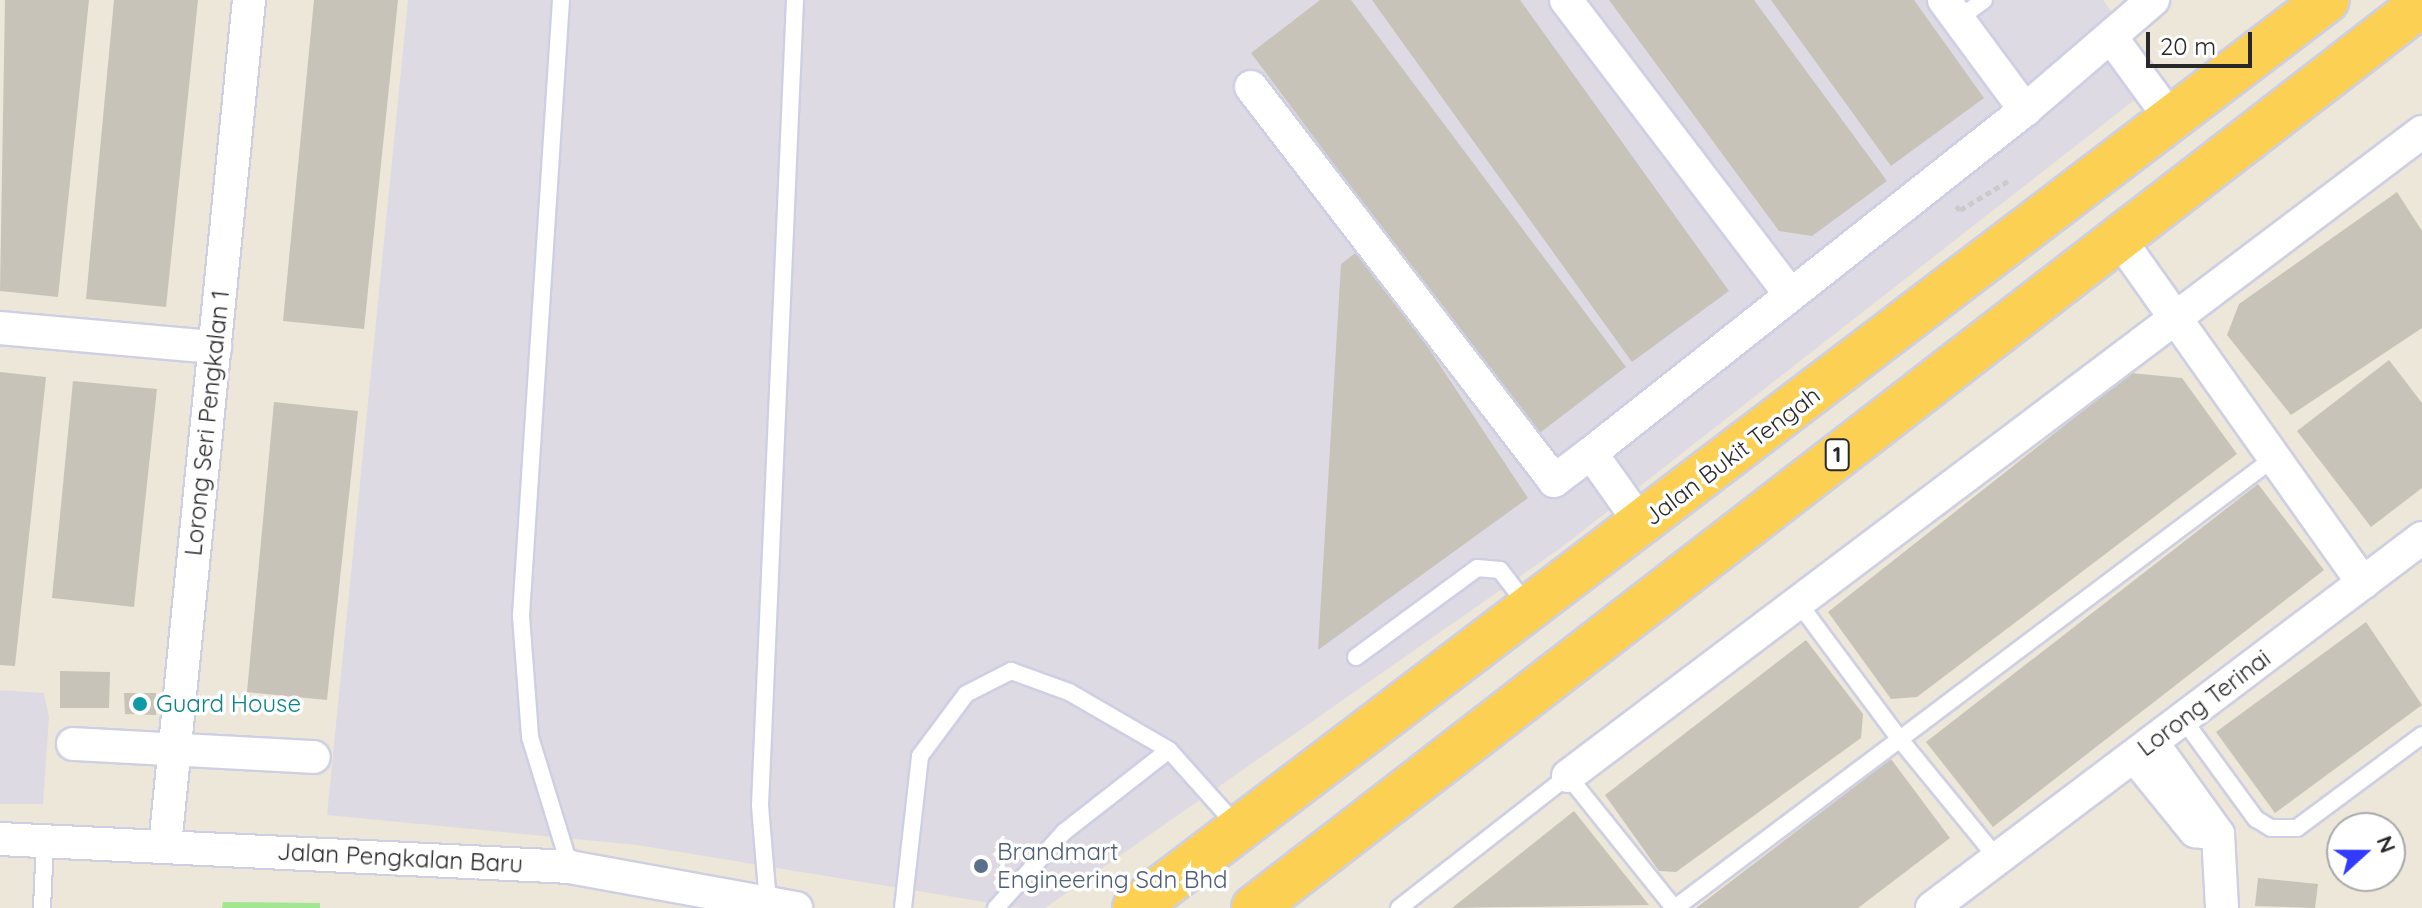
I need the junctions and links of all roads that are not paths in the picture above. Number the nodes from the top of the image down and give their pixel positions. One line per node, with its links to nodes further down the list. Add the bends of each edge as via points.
1 (249, 0): 19 (street, Lorong Seri Pengkalan 1)
2 (561, 0): 42 (lane, via 521,616 530,737)
3 (795, 0): 44 (lane, via 760,805)
4 (1566, 0): 16 (street)
5 (1984, 0): 9 (lane)
6 (2153, 0): 10 (street)
7 (2327, 0): 13 (highway, Jalan Bukit Tengah)
8 (2422, 4): 15 (highway, 1)
9 (1951, 9): 12 (street)
10 (2111, 37): 12 (street); 13 (street)
11 (1251, 87): 20 (street, via 1554,481)
12 (2025, 110): 16 (street)
13 (2171, 119): 22 (highway, Jalan Bukit Tengah)
14 (2422, 132): 17 (street)
15 (2118, 237): 17 (street); 49 (highway, 1)
16 (1790, 294): 20 (street)
17 (2176, 322): 21 (street); 25 (street)
18 (0, 328): 19 (street)
19 (215, 347): 32 (street, Lorong Seri Pengkalan 1)
20 (1591, 453): 22 (street)
21 (2274, 458): 24 (street); 30 (lane)
22 (1642, 525): 26 (highway, Jalan Bukit Tengah)
23 (2422, 538): 24 (street, Lorong Terinai)
24 (2363, 583): 28 (street, Lorong Terinai)
25 (1797, 601): 30 (lane); 36 (street)
26 (1530, 610): 27 (lane, via 1500,570 1477,568); 37 (highway, Jalan Bukit Tengah)
27 (1356, 657)
28 (2183, 719): 29 (lane, via 2256,819 2271,828 2297,828); 33 (street, Lorong Terinai)
29 (2422, 735)
30 (1898, 737): 41 (lane); 51 (lane)
31 (73, 744): 32 (street)
32 (175, 748): 35 (street); 40 (street, Lorong Seri Pengkalan 1)
33 (2143, 749): 41 (street, Lorong Terinai); 52 (street, via 2218,834)
34 (1169, 750): 37 (lane); 46 (lane, via 1069,692 1011,671 966,694 920,756); 47 (lane, via 1064,832)
35 (314, 757)
36 (1568, 776): 50 (lane); 51 (lane)
37 (1237, 826): 48 (highway, Jalan Bukit Tengah)
38 (0, 839): 39 (street, Jalan Pengkalan Baru)
39 (45, 841): 40 (street, Jalan Pengkalan Baru); 45 (lane)
40 (165, 846): 42 (street, Jalan Pengkalan Baru)
41 (1992, 864): 43 (street, Lorong Terinai)
42 (570, 867): 44 (street, Jalan Pengkalan Baru)
43 (1948, 904)
44 (782, 906)
45 (42, 908)
46 (903, 908)
47 (996, 908)
48 (1135, 908)
49 (1254, 908)
50 (1399, 908)
51 (1674, 908)
52 (2222, 908)

